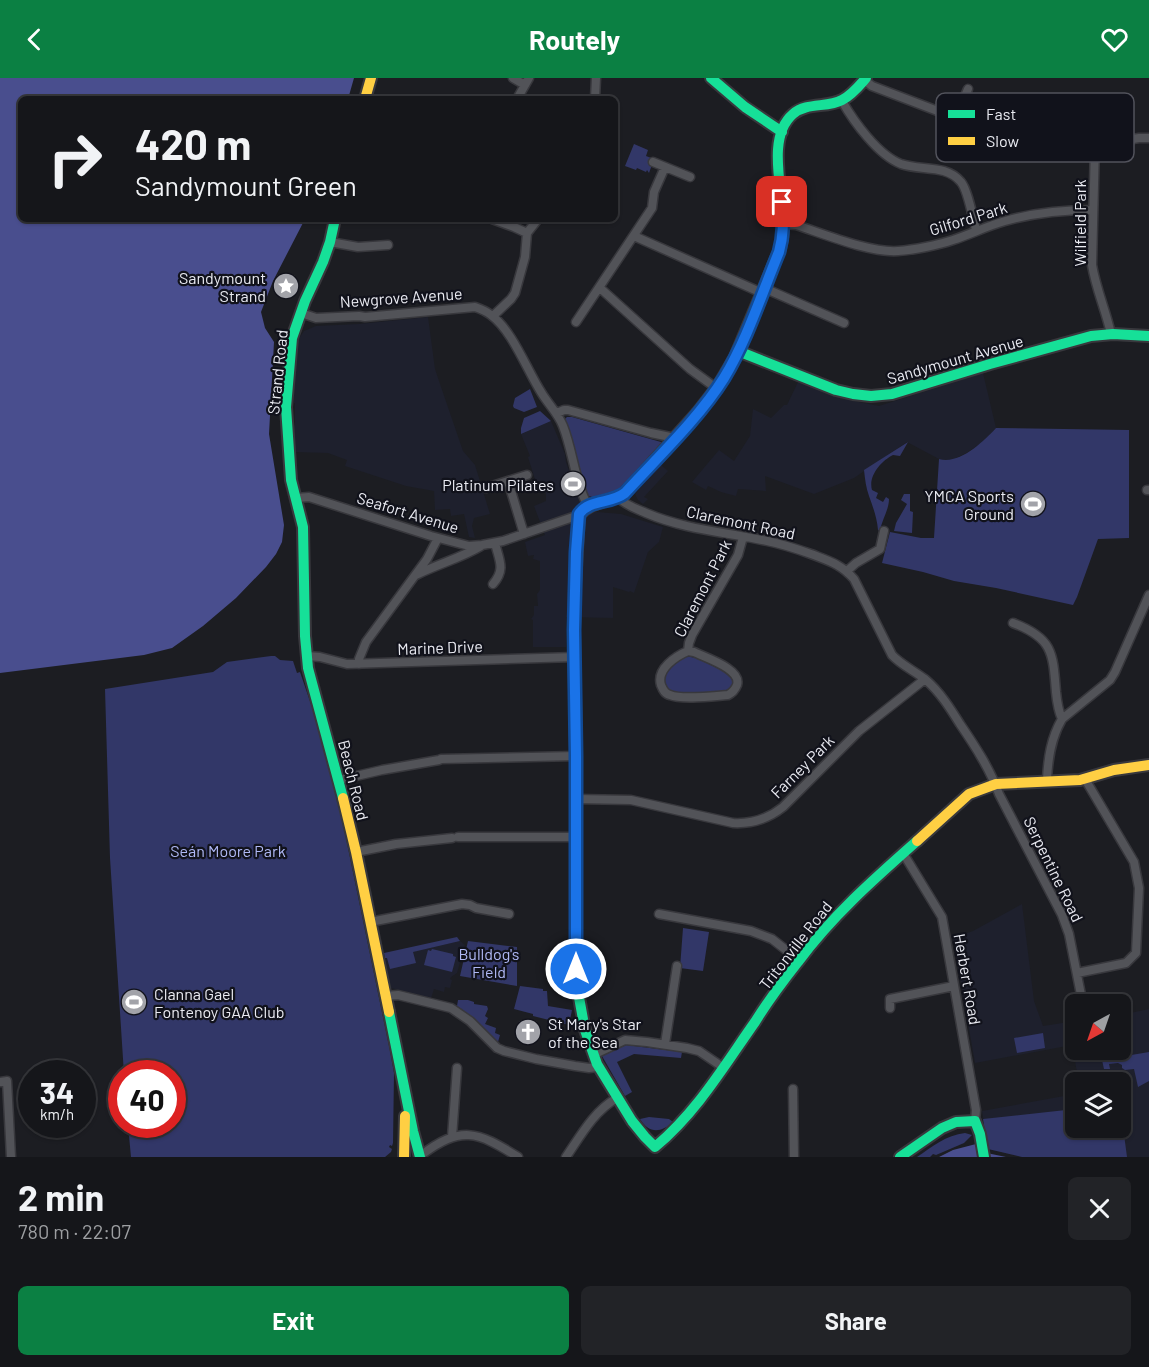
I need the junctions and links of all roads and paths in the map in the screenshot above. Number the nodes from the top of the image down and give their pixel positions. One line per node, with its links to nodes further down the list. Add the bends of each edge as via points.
1 (371, 78): 9 (street)
2 (513, 78): 6 (street)
3 (596, 78): 11 (street)
4 (711, 78): 14 (street)
5 (865, 79): 12 (street); 13 (street, via 872,86)
6 (527, 82): 10 (street)
7 (968, 89): 8 (street)
8 (966, 93)
9 (365, 96)
10 (519, 96)
11 (596, 96)
12 (842, 101): 14 (street, via 800,108 789,117); 26 (street, via 885,156 901,164 954,174 963,184)
13 (936, 110)
14 (782, 132): 25 (street, via 779,164)
15 (1149, 138): 16 (street)
16 (1134, 139)
17 (653, 162): 19 (street)
18 (1094, 162): 21 (street, Wilfield Park)
19 (665, 167): 20 (street); 28 (street, via 652,208)
20 (690, 177)
21 (1092, 210): 26 (street, Gilford Park, via 1036,214); 37 (street, Wilfield Park, via 1094,280)
22 (334, 222): 29 (street, Strand Road)
23 (500, 222): 27 (street)
24 (535, 222): 27 (street)
25 (784, 224): 26 (street, Gilford Park, via 870,248 898,251 953,240); 32 (street, via 779,252)
26 (976, 230)
27 (526, 233): 34 (street, via 525,257 515,293)
28 (634, 236): 31 (street); 32 (street)
29 (330, 242): 30 (street, via 357,247); 33 (street, Strand Road)
30 (388, 245)
31 (600, 288): 35 (street); 40 (street)
32 (763, 290): 36 (street); 39 (street)
33 (301, 313): 34 (street, Newgrove Avenue, via 316,318 365,317 475,307); 46 (street, Strand Road, via 292,338 286,407 291,480)
34 (493, 316): 41 (street)
35 (576, 322)
36 (844, 323)
37 (1111, 334): 38 (street, Sandymount Avenue); 39 (street, Sandymount Avenue, via 1079,339 876,396 826,387)
38 (1149, 336)
39 (738, 351): 40 (street)
40 (716, 388): 42 (street)
41 (557, 412): 42 (street, via 568,410); 48 (street)
42 (675, 438): 47 (street)
43 (527, 475): 44 (street)
44 (508, 481): 45 (street); 51 (street)
45 (486, 488)
46 (296, 498): 53 (street, Seafort Avenue, via 309,497); 62 (street, Beach Road, via 303,526)
47 (619, 498): 48 (street); 52 (street, Claremont Road, via 664,521)
48 (588, 506): 49 (street)
49 (579, 514): 51 (street, Seafort Avenue); 63 (street)
50 (884, 531): 56 (street, via 880,549)
51 (524, 534): 54 (street, Seafort Avenue)
52 (744, 537): 56 (street, Claremont Road, via 791,547); 61 (street, Claremont Park, via 738,555 692,635)
53 (438, 538): 55 (street, Seafort Avenue); 57 (street)
54 (495, 543): 55 (street, Seafort Avenue); 58 (street, via 502,571)
55 (482, 546): 57 (street)
56 (847, 571): 65 (street, via 892,655)
57 (416, 575): 64 (street, via 366,642)
58 (493, 584)
59 (1149, 595): 66 (street, via 1110,680)
60 (1013, 622): 66 (street, via 1038,634 1048,646)
61 (688, 651): 61 (street, Claremont Park, via 677,656 661,675 667,693 676,697 733,693 738,681 734,672)
62 (307, 656): 64 (street, Marine Drive); 70 (street, Beach Road)
63 (574, 657): 64 (street, Marine Drive); 67 (street)
64 (359, 664)
65 (925, 679): 72 (street, via 949,707); 73 (street, Farney Park, via 859,731 785,805 759,820 732,823 631,800)
66 (1062, 719): 71 (street, via 1048,757)
67 (576, 756): 70 (street, via 440,759); 73 (street)
68 (1149, 765): 69 (street, Tritonville Road)
69 (1085, 778): 71 (street, Tritonville Road); 82 (street, via 1134,862 1139,888 1136,953 1127,963)
70 (339, 780): 75 (street, Beach Road)
71 (1047, 780): 72 (street, Tritonville Road)
72 (996, 784): 76 (street, Tritonville Road, via 969,795); 82 (street, Serpentine Road, via 1062,915)
73 (576, 799): 74 (street)
74 (576, 837): 75 (street, via 455,837); 88 (street, via 576,981)
75 (356, 852): 79 (street, Beach Road)
76 (903, 853): 80 (street, Tritonville Road, via 849,902); 83 (street, Herbert Road, via 942,917)
77 (509, 914): 79 (street, via 462,904)
78 (659, 914): 80 (street, via 751,931 772,939)
79 (370, 921): 85 (street, Beach Road)
80 (800, 960): 92 (street, Tritonville Road)
81 (676, 966): 87 (street)
82 (1077, 973): 84 (street, Serpentine Road)
83 (954, 987): 86 (street, via 890,999); 96 (street, Herbert Road)
84 (1081, 994)
85 (385, 996): 89 (street, via 398,995 451,1008 504,1051 585,1068); 90 (street, Beach Road)
86 (890, 1008)
87 (665, 1044): 88 (street, via 625,1040); 92 (street, via 699,1051)
88 (593, 1055): 89 (street)
89 (598, 1067): 95 (street)
90 (401, 1068): 100 (street, Beach Road); 102 (street, Beach Road)
91 (457, 1068): 97 (street)
92 (724, 1068): 98 (street, Tritonville Road)
93 (4, 1082): 101 (street)
94 (793, 1089): 105 (street)
95 (617, 1098): 98 (street); 104 (street, via 594,1117)
96 (975, 1120): 99 (street); 106 (street, via 942,1128)
97 (452, 1137): 100 (street); 103 (street, via 487,1138)
98 (656, 1152)
99 (984, 1154)
100 (419, 1156)
101 (11, 1157)
102 (404, 1157)
103 (518, 1157)
104 (566, 1157)
105 (794, 1157)
106 (900, 1157)

